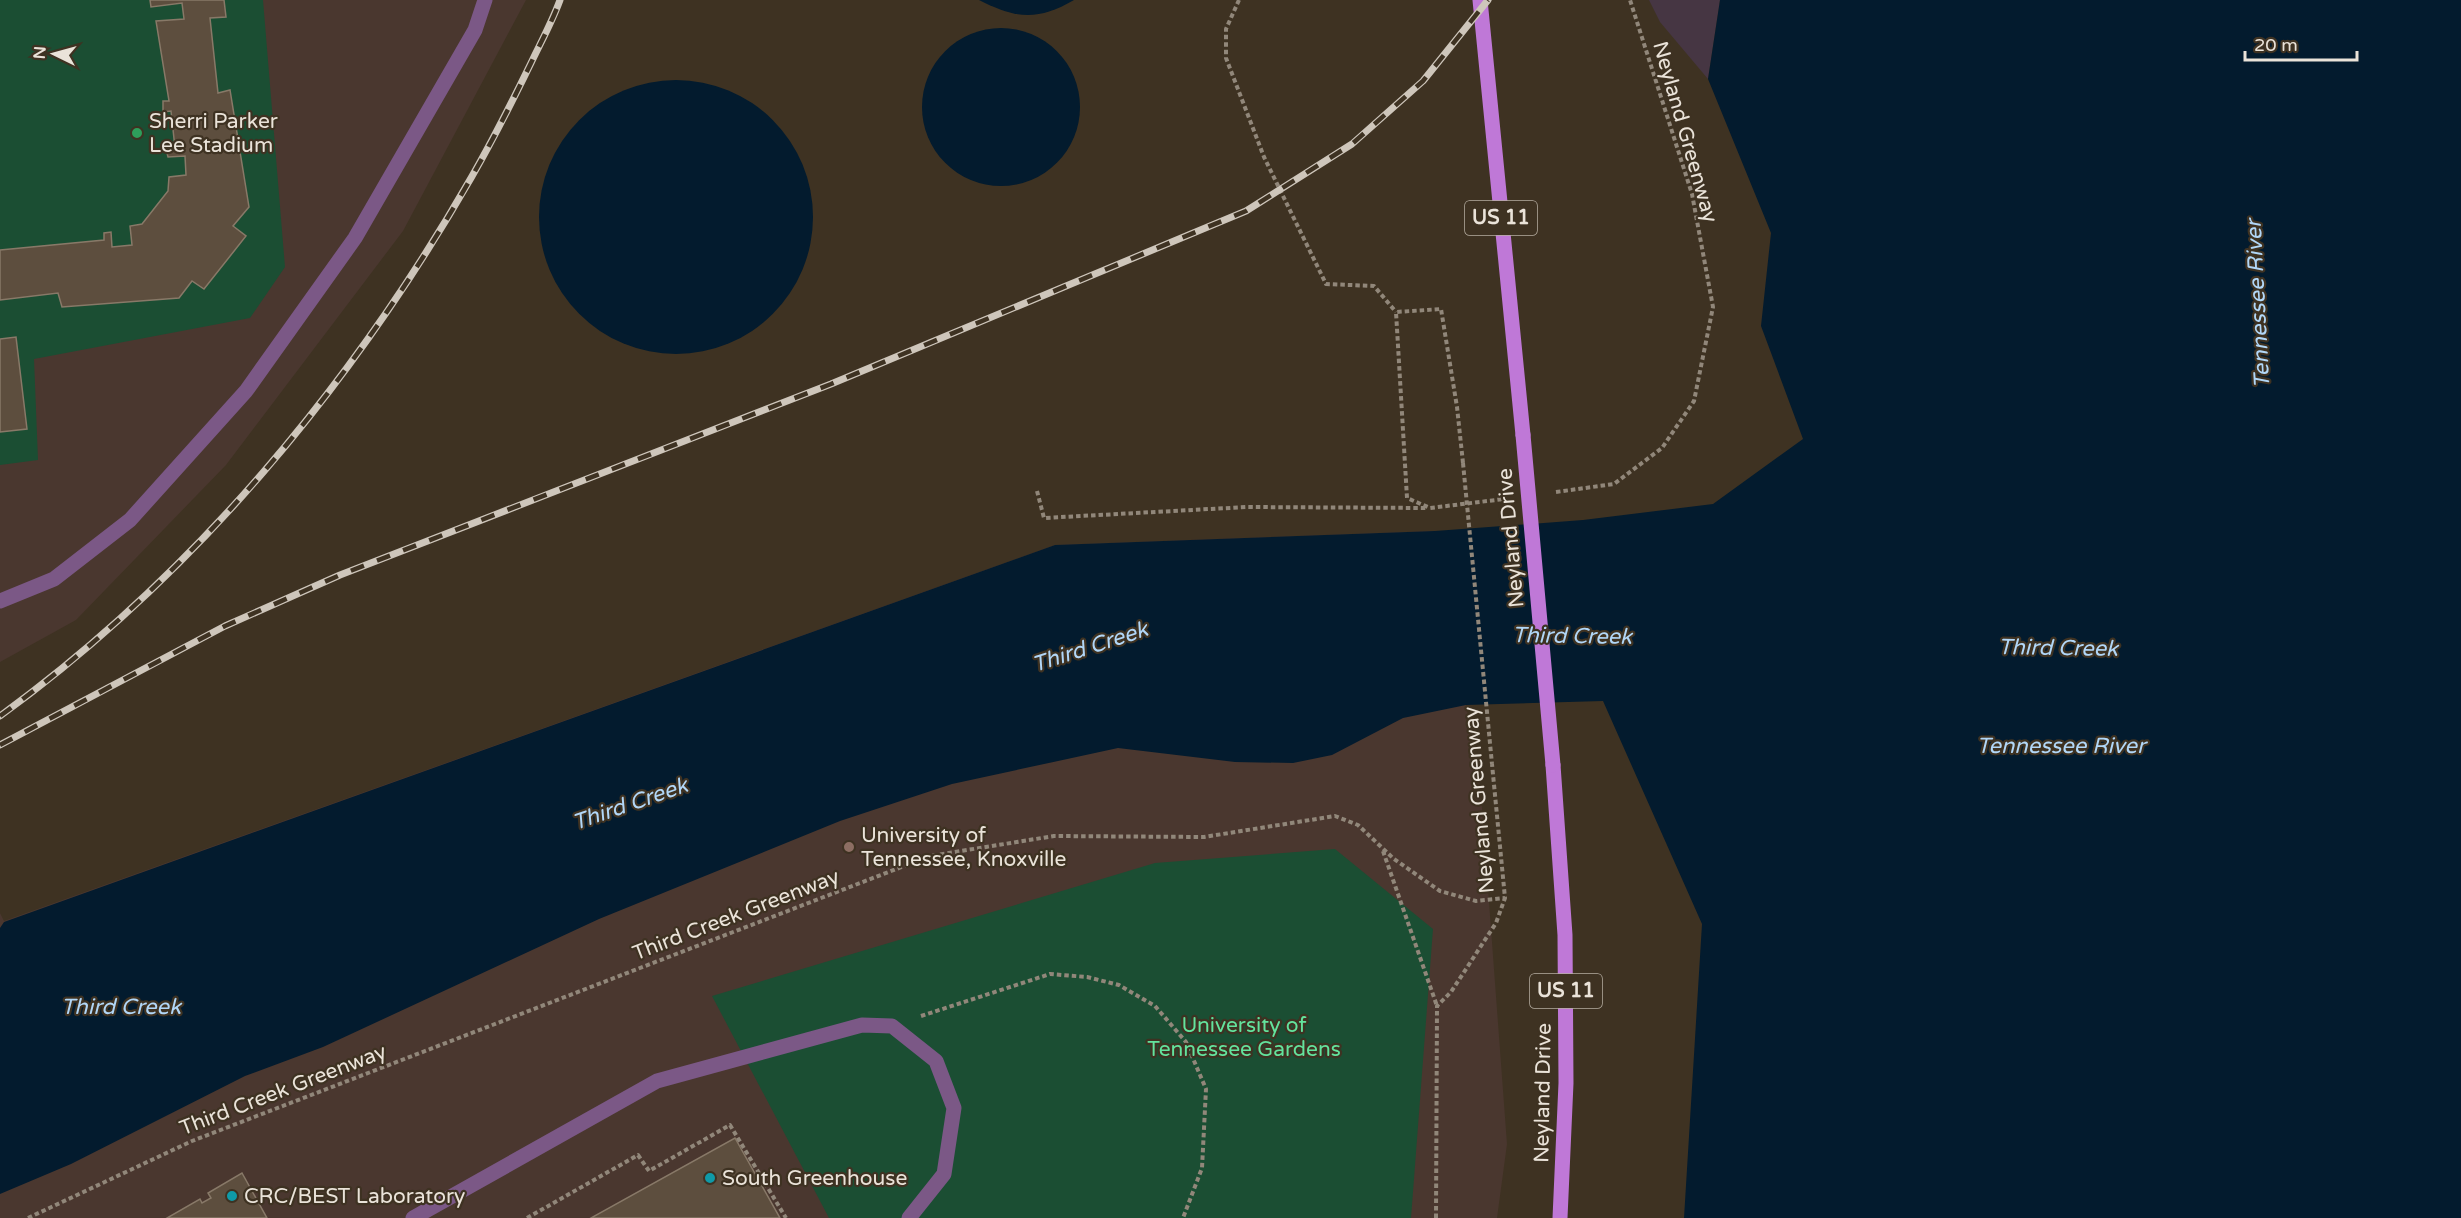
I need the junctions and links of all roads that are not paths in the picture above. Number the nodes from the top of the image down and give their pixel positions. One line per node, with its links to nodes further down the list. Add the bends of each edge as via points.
1 (485, 0): 3 (lane, via 475,30 355,238 246,391 130,520 54,579)
2 (1480, 0): 6 (main road, Neyland Drive / US 11, bridge, via 1523,435 1565,935 1566,1083)
3 (0, 601)
4 (413, 1218): 5 (lane, via 657,1081 862,1025 892,1026 936,1061 954,1108 944,1174)
5 (909, 1218)
6 (1560, 1218)

